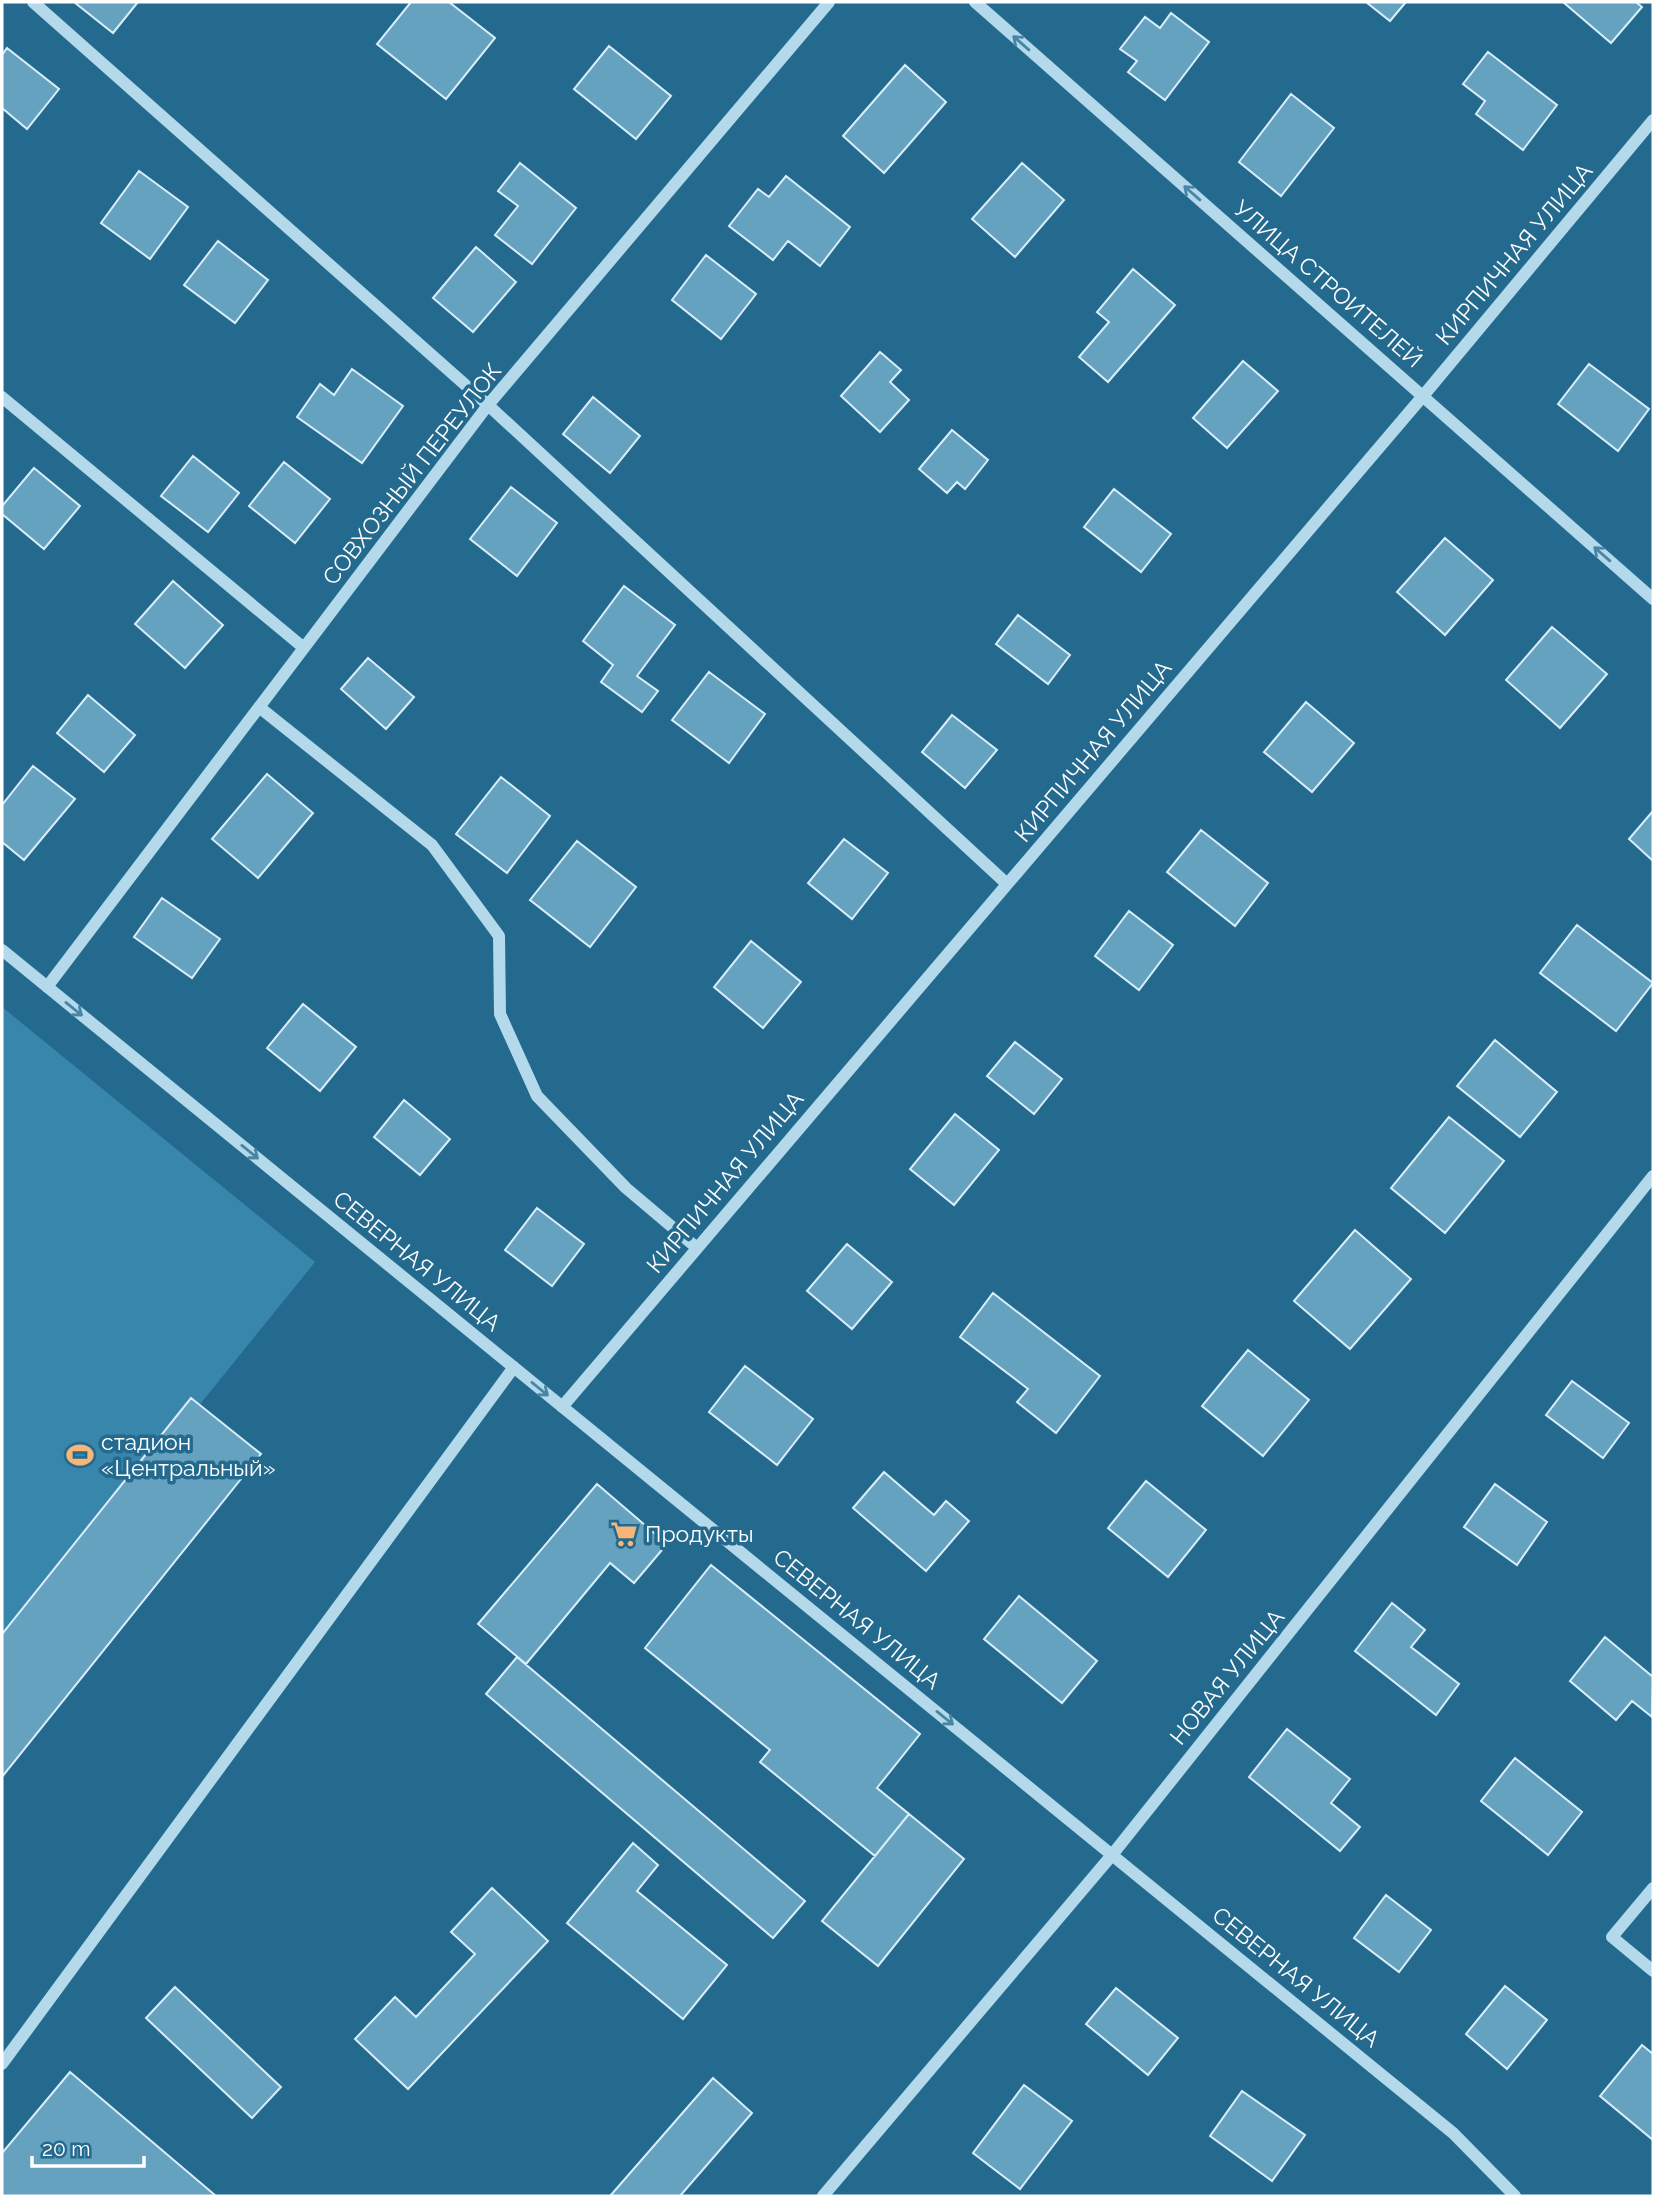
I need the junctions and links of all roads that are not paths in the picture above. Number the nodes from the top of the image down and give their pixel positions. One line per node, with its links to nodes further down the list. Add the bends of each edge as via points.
1 (33, 2): 7 (street)
2 (829, 2): 7 (street, СОВХОЗНЫЙ ПЕРЕУЛОК)
3 (975, 2): 5 (street, УЛИЦА СТРОИТЕЛЕЙ, one-way to 3)
4 (1653, 120): 5 (street, КИРПИЧНАЯ УЛИЦА)
5 (1423, 396): 8 (street, УЛИЦА СТРОИТЕЛЕЙ, one-way to 5); 11 (street, КИРПИЧНАЯ УЛИЦА)
6 (2, 397): 9 (street)
7 (488, 405): 9 (street, СОВХОЗНЫЙ ПЕРЕУЛОК); 11 (street)
8 (1653, 599)
9 (304, 648): 10 (street, СОВХОЗНЫЙ ПЕРЕУЛОК)
10 (260, 706): 13 (street, СОВХОЗНЫЙ ПЕРЕУЛОК); 15 (street, via 432,845 499,936 500,1014 537,1096 625,1188)
11 (1007, 884): 15 (street, КИРПИЧНАЯ УЛИЦА)
12 (2, 950): 13 (street, СЕВЕРНАЯ УЛИЦА)
13 (47, 987): 16 (street, СЕВЕРНАЯ УЛИЦА, one-way to 16)
14 (1653, 1176): 18 (street, НОВАЯ УЛИЦА)
15 (697, 1248): 17 (street, КИРПИЧНАЯ УЛИЦА)
16 (514, 1367): 17 (street, СЕВЕРНАЯ УЛИЦА, one-way to 17); 21 (street)
17 (562, 1406): 18 (street, СЕВЕРНАЯ УЛИЦА, one-way to 18)
18 (1112, 1854): 22 (street, НОВАЯ УЛИЦА); 23 (street, СЕВЕРНАЯ УЛИЦА, via 1454,2133)
19 (1653, 1888): 20 (street, via 1612,1937)
20 (1653, 1971)
21 (2, 2064)
22 (823, 2196)
23 (1515, 2196)

